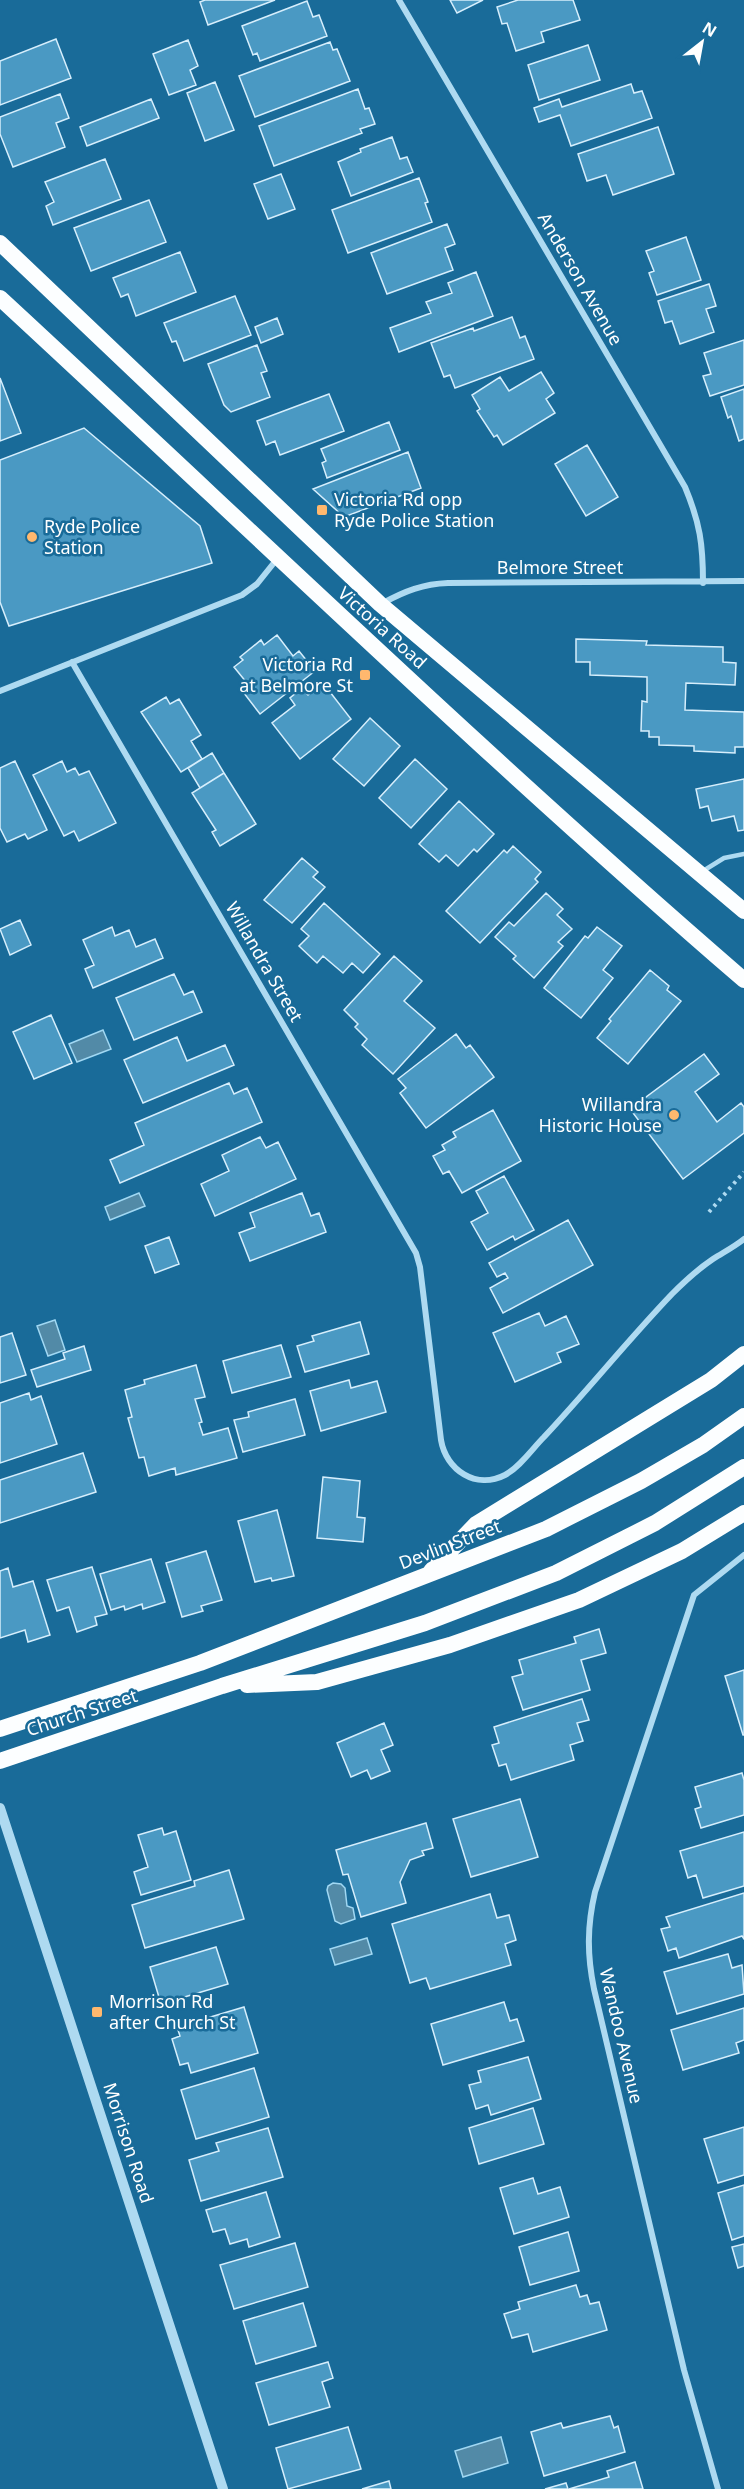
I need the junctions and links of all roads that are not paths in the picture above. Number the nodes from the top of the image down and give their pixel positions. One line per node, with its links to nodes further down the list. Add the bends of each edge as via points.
1 (399, 0): 6 (street, Anderson Avenue, via 685,487 698,519)
2 (0, 243): 7 (highway, Victoria Road)
3 (0, 298): 4 (highway, Victoria Road)
4 (277, 558): 8 (street, via 257,584 242,595); 13 (highway, Victoria Road)
5 (744, 582): 6 (street, Belmore Street)
6 (703, 583): 7 (street, Belmore Street, via 427,584)
7 (380, 604): 11 (highway, Victoria Road)
8 (72, 662): 9 (street); 14 (street, Willandra Street, via 416,1253 443,1452 462,1475 492,1480 516,1467 691,1276)
9 (0, 691)
10 (744, 854): 11 (lane, via 724,858)
11 (699, 873): 12 (highway, Victoria Road)
12 (744, 911)
13 (744, 980)
14 (744, 1239)
15 (744, 1354): 20 (highway, via 711,1380 476,1524)
16 (744, 1416): 20 (highway, Devlin Street, via 704,1445 630,1486 546,1528)
17 (744, 1467): 22 (highway, via 655,1523 556,1573 425,1623)
18 (744, 1513): 22 (highway, via 682,1551 579,1600 450,1645 317,1682)
19 (744, 1555): 27 (street, Wandoo Avenue, via 694,1595 596,1892 587,1941 594,1989 681,2359)
20 (426, 1576): 21 (highway, Devlin Street)
21 (155, 1678): 23 (highway, Church Street)
22 (222, 1686): 24 (highway, Church Street)
23 (0, 1729)
24 (0, 1761)
25 (0, 1808): 26 (street, Morrison Road)
26 (223, 2489)
27 (718, 2489)

